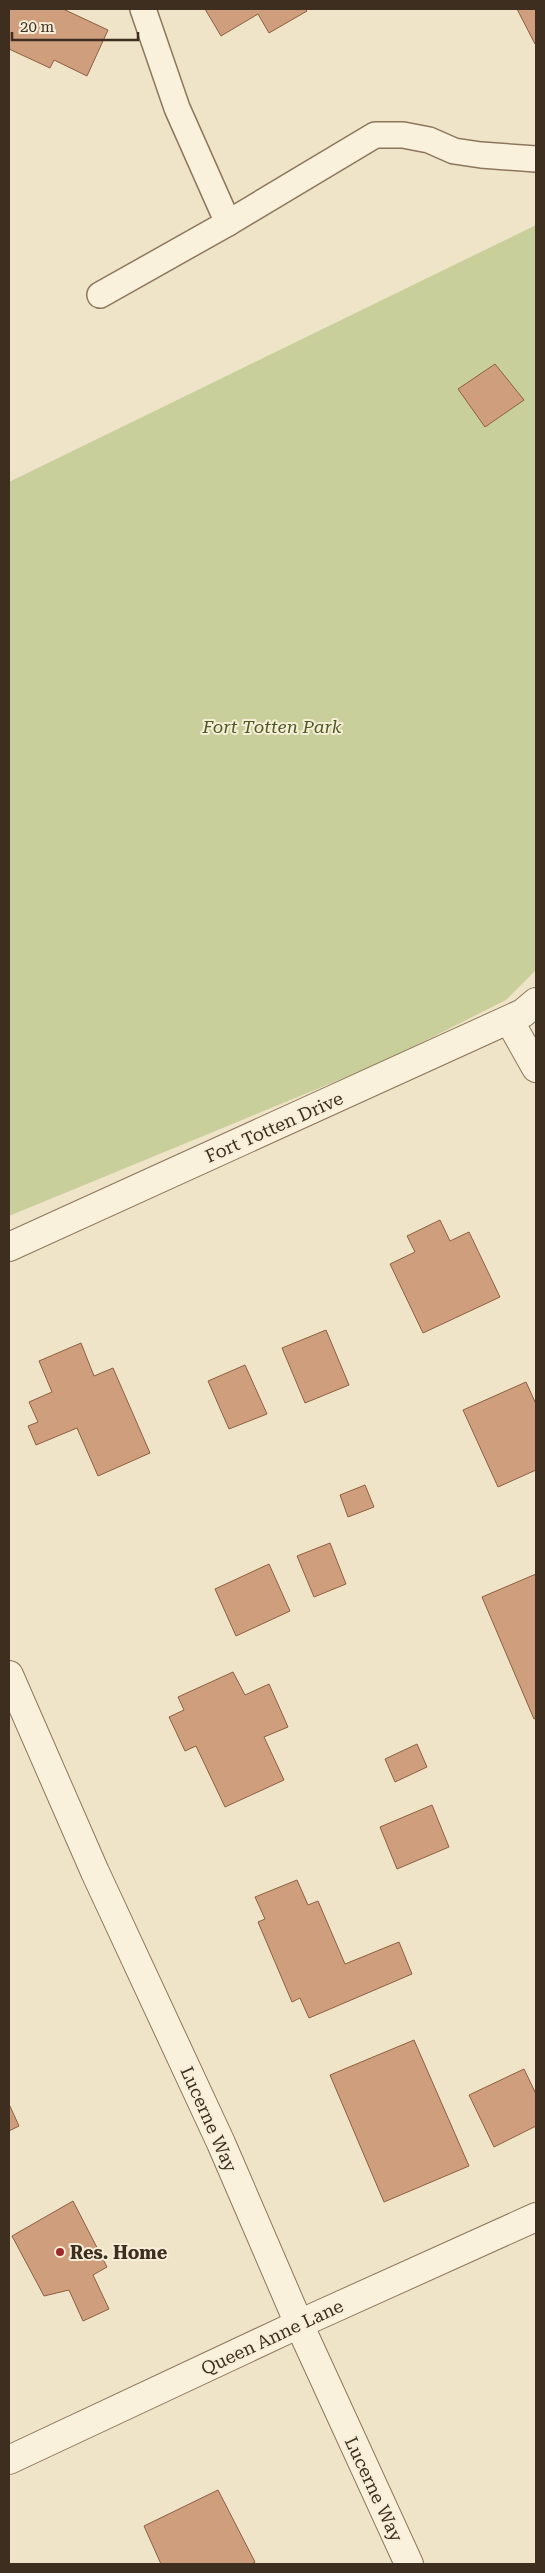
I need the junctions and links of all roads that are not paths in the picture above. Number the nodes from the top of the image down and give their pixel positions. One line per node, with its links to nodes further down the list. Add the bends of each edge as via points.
1 (143, 9): 3 (lane, via 177,108)
2 (536, 159): 3 (lane, via 454,151 429,140 403,134 375,135)
3 (228, 223): 4 (lane)
4 (100, 295)
5 (536, 1002): 6 (street, Fort Totten Drive)
6 (509, 1020): 7 (street); 8 (street, Fort Totten Drive)
7 (536, 1068)
8 (9, 1247)
9 (9, 1675): 11 (street, Lucerne Way, via 95,1872 221,2143)
10 (536, 2217): 11 (street, Queen Anne Lane)
11 (299, 2324): 12 (street, Queen Anne Lane); 13 (street, Lucerne Way)
12 (9, 2460)
13 (409, 2564)

